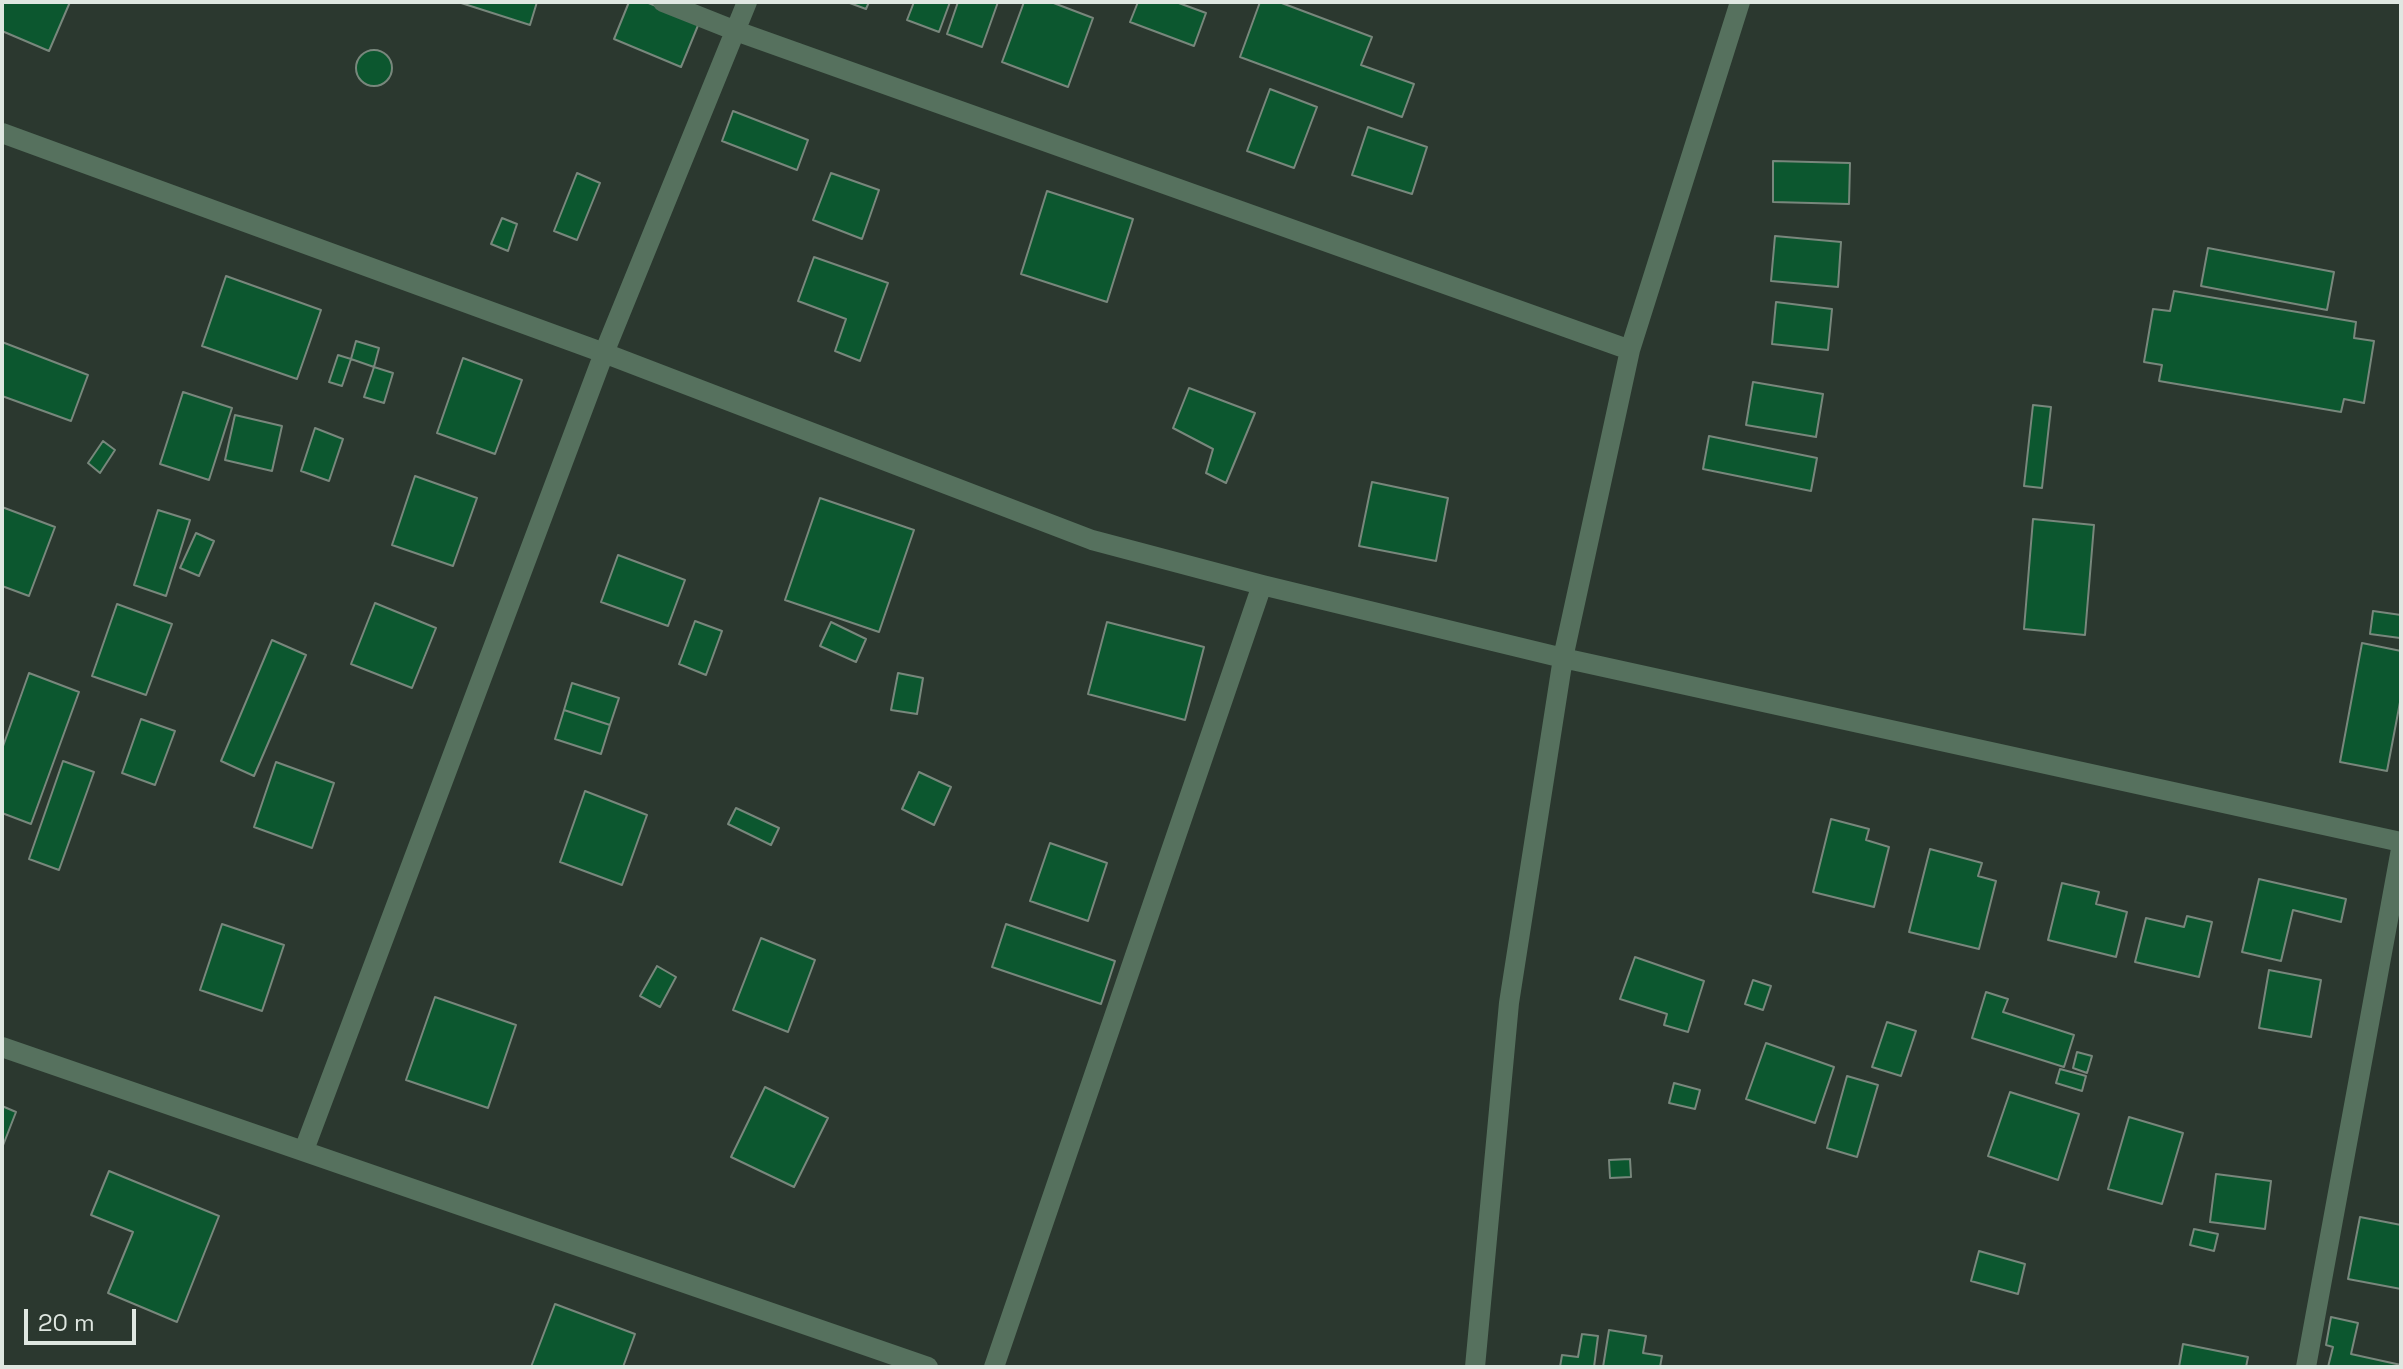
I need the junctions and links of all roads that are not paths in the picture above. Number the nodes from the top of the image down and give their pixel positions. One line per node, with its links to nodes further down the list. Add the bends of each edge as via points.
1 (663, 2): 4 (street)
2 (747, 2): 4 (street)
3 (1740, 2): 6 (street)
4 (736, 31): 6 (street); 7 (street)
5 (2, 133): 7 (street)
6 (1630, 350): 9 (street)
7 (604, 353): 8 (street, via 1092,540); 13 (street)
8 (1262, 585): 9 (street); 15 (street)
9 (1563, 658): 10 (street); 16 (street, via 1509,1003)
10 (2401, 842)
11 (2401, 849): 17 (street)
12 (2, 1047): 13 (street)
13 (304, 1150): 14 (street)
14 (928, 1367)
15 (994, 1367)
16 (1475, 1367)
17 (2306, 1367)

